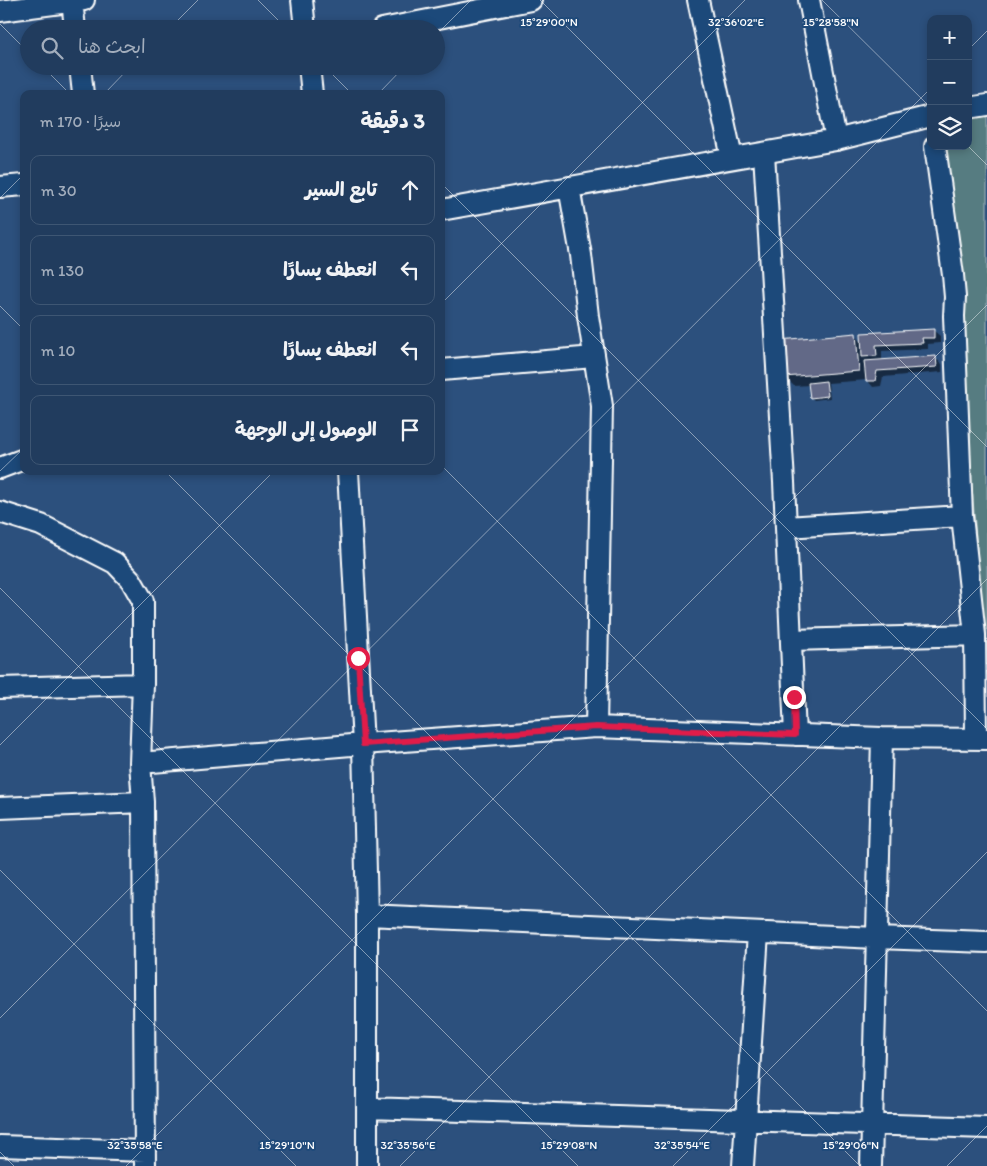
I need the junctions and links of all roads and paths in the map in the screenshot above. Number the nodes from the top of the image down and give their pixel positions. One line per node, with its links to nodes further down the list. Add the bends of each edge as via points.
1 (302, 0): 8 (street)
2 (530, 0): 9 (street)
3 (698, 0): 20 (street)
4 (809, 0): 17 (street)
5 (76, 1): 6 (street); 7 (street)
6 (0, 11)
7 (75, 20)
8 (304, 20)
9 (428, 20)
10 (81, 75): 12 (street)
11 (310, 75): 13 (street)
12 (83, 90)
13 (312, 90)
14 (987, 105): 15 (street)
15 (972, 107)
16 (927, 117): 17 (street)
17 (836, 140): 19 (street)
18 (936, 150): 31 (street, via 955,297)
19 (764, 153): 20 (street); 32 (street)
20 (732, 158): 23 (street)
21 (20, 185): 22 (street)
22 (0, 187)
23 (568, 188): 24 (street); 25 (street, via 582,255)
24 (445, 209)
25 (594, 357): 26 (street); 37 (street, via 602,406)
26 (445, 370)
27 (20, 460): 28 (street)
28 (0, 468)
29 (348, 475): 41 (street)
30 (0, 512): 35 (street, via 41,525 115,563 132,580 143,601)
31 (962, 516): 32 (street); 33 (street)
32 (786, 527): 34 (street)
33 (975, 635): 34 (street); 40 (street)
34 (791, 640): 38 (street)
35 (143, 684): 36 (street); 42 (street)
36 (0, 688)
37 (596, 727): 38 (street); 41 (street)
38 (795, 735): 39 (street)
39 (882, 738): 40 (street); 47 (street)
40 (982, 738)
41 (363, 744): 42 (street); 45 (street)
42 (140, 763): 43 (street)
43 (143, 802): 44 (street); 54 (street)
44 (0, 808)
45 (367, 915): 46 (street); 49 (street)
46 (758, 933): 47 (street); 50 (street)
47 (877, 938): 48 (street); 51 (street)
48 (987, 942)
49 (367, 1108): 50 (street); 55 (street)
50 (746, 1120): 51 (street); 56 (street)
51 (872, 1124): 52 (street); 57 (street)
52 (987, 1128)
53 (0, 1146): 54 (street)
54 (145, 1158)
55 (367, 1166)
56 (743, 1166)
57 (871, 1166)

